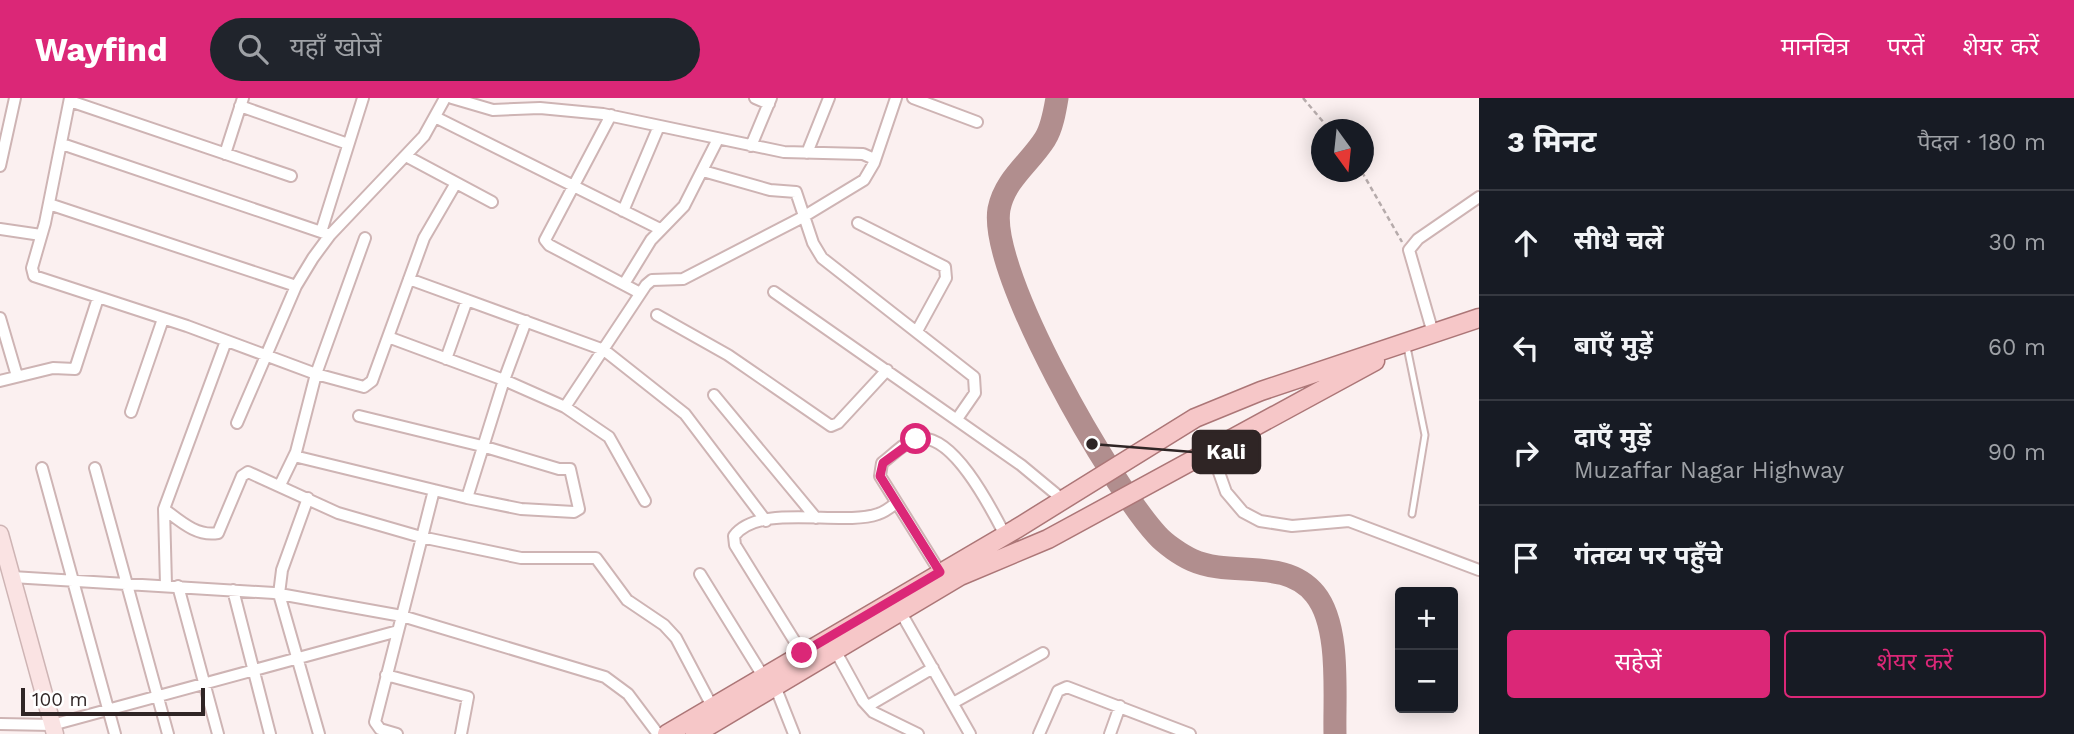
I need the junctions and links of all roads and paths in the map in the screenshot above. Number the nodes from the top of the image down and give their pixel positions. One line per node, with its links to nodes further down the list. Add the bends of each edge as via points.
1 (15, 98): 29 (street)
2 (363, 98): 23 (street)
3 (445, 98): 17 (street)
4 (755, 98): 12 (street)
5 (829, 98): 25 (street)
6 (897, 98): 28 (street)
7 (913, 98): 15 (street)
8 (952, 98): 15 (street)
9 (1303, 98): 18 (path)
10 (70, 99): 22 (street); 26 (street)
11 (457, 99): 14 (street, via 493,110)
12 (770, 101): 24 (street)
13 (241, 102): 23 (street); 26 (street)
14 (536, 104): 16 (street)
15 (948, 111): 19 (street)
16 (611, 115): 20 (street); 34 (street)
17 (435, 117): 27 (street); 34 (street)
18 (1320, 119)
19 (977, 122)
20 (659, 126): 21 (street); 38 (street)
21 (718, 139): 24 (street); 30 (street)
22 (62, 144): 37 (street); 43 (street)
23 (348, 144): 43 (street)
24 (751, 146): 25 (street)
25 (807, 153): 28 (street, via 863,154)
26 (225, 154): 31 (street)
27 (406, 156): 33 (street); 43 (street)
28 (874, 163): 39 (street, via 864,180)
29 (0, 166)
30 (703, 171): 39 (street, via 770,190 796,192); 42 (street, via 684,206)
31 (291, 176)
32 (1368, 182): 46 (path)
33 (456, 183): 36 (street); 47 (street, via 428,230)
34 (574, 187): 38 (street); 48 (street, via 546,243)
35 (1479, 197): 46 (street)
36 (492, 202)
37 (49, 204): 44 (street); 49 (street)
38 (623, 211): 42 (street)
39 (803, 216): 51 (street, via 683,279 652,280); 59 (street, via 822,258)
40 (858, 223): 59 (street, via 945,267 946,278)
41 (0, 229): 44 (street)
42 (660, 229): 48 (street)
43 (325, 233): 49 (street)
44 (41, 235): 52 (street, via 34,276)
45 (365, 238): 68 (street)
46 (1409, 250): 60 (street)
47 (409, 279): 53 (street); 61 (street)
48 (624, 284): 51 (street)
49 (296, 286): 65 (street)
50 (774, 292): 67 (street)
51 (640, 293): 64 (street)
52 (98, 299): 56 (street); 69 (street, via 75,369 53,368)
53 (467, 300): 58 (street); 66 (street)
54 (657, 315): 67 (street, via 728,355 831,426)
55 (0, 318): 69 (street)
56 (163, 318): 62 (street); 74 (street)
57 (1479, 318): 60 (main road)
58 (526, 321): 64 (street); 70 (street)
59 (917, 331): 76 (street, via 974,377 975,393)
60 (1433, 333): 63 (main road)
61 (388, 337): 66 (street); 68 (street, via 367,387)
62 (226, 341): 65 (street); 90 (street)
63 (1411, 341): 79 (main road); 85 (main road, via 1261,390 1195,418); 91 (lane, via 1424,435)
64 (604, 350): 73 (street); 93 (street, via 685,414)
65 (268, 356): 68 (street); 77 (street)
66 (446, 359): 70 (street)
67 (887, 370): 76 (street)
68 (316, 374): 80 (street)
69 (18, 376): 71 (street)
70 (504, 380): 73 (street); 78 (street)
71 (0, 381)
72 (714, 396): 92 (street)
73 (565, 407): 88 (street, via 609,437)
74 (131, 412)
75 (359, 416): 78 (street)
76 (957, 419): 85 (street)
77 (237, 423)
78 (482, 446): 87 (street); 87 (street, via 570,469 579,509 521,509)
79 (1208, 452): 97 (street, via 1226,492 1243,512 1260,521 1292,526 1349,521); 106 (main road, via 1025,550 960,576)
80 (294, 456): 83 (street); 84 (street)
81 (42, 468): 101 (street)
82 (95, 468): 102 (street)
83 (280, 485): 86 (street); 90 (street, via 244,473 215,534 187,526)
84 (434, 490): 87 (street); 96 (street)
85 (1065, 497): 95 (main road)
86 (308, 498): 96 (street, via 363,522); 105 (street, via 282,570)
87 (467, 498)
88 (645, 501)
89 (897, 503): 92 (street, via 870,516); 95 (street, via 880,468 910,442 924,438 960,460); 98 (street)
90 (164, 509): 103 (street)
91 (1412, 514)
92 (816, 518): 93 (street)
93 (766, 521): 110 (street, via 736,533 733,541)
94 (0, 534): 100 (main road)
95 (1005, 535): 98 (main road)
96 (421, 537): 107 (street); 123 (street, via 521,558 596,558 627,600 676,638)
97 (1479, 570)
98 (940, 572): 110 (main road)
99 (701, 574): 116 (street)
100 (12, 577): 101 (street); 125 (main road)
101 (72, 581): 102 (street); 122 (street)
102 (126, 583): 103 (street); 118 (street)
103 (172, 586): 104 (street); 117 (street)
104 (233, 590): 105 (street); 114 (street)
105 (279, 594): 107 (street); 112 (street)
106 (900, 611): 109 (main road); 113 (street)
107 (402, 616): 108 (street); 134 (street, via 605,677 628,694)
108 (398, 631): 112 (street); 115 (street)
109 (835, 650): 116 (main road); 120 (street)
110 (802, 653): 116 (main road)
111 (1043, 653): 119 (street)
112 (298, 658): 114 (street); 131 (street)
113 (933, 668): 119 (street); 120 (street)
114 (253, 670): 117 (street); 130 (street)
115 (386, 675): 132 (street, via 375,722 380,729); 133 (street, via 468,697)
116 (769, 681): 123 (main road); 137 (street)
117 (205, 683): 118 (street); 129 (street)
118 (158, 696): 122 (street); 128 (street)
119 (953, 703): 139 (street)
120 (868, 706): 138 (street)
121 (1120, 706): 126 (street); 140 (street, via 1073,687 1062,688); 141 (street)
122 (108, 709): 125 (street); 127 (street)
123 (715, 713): 135 (main road); 136 (main road)
124 (0, 724): 125 (street)
125 (53, 729)
126 (1186, 733)
127 (115, 734)
128 (169, 734)
129 (218, 734)
130 (270, 734)
131 (319, 734)
132 (397, 734)
133 (461, 734)
134 (658, 734)
135 (667, 734)
136 (695, 734)
137 (794, 734)
138 (918, 734)
139 (970, 734)
140 (1039, 734)
141 (1110, 734)

